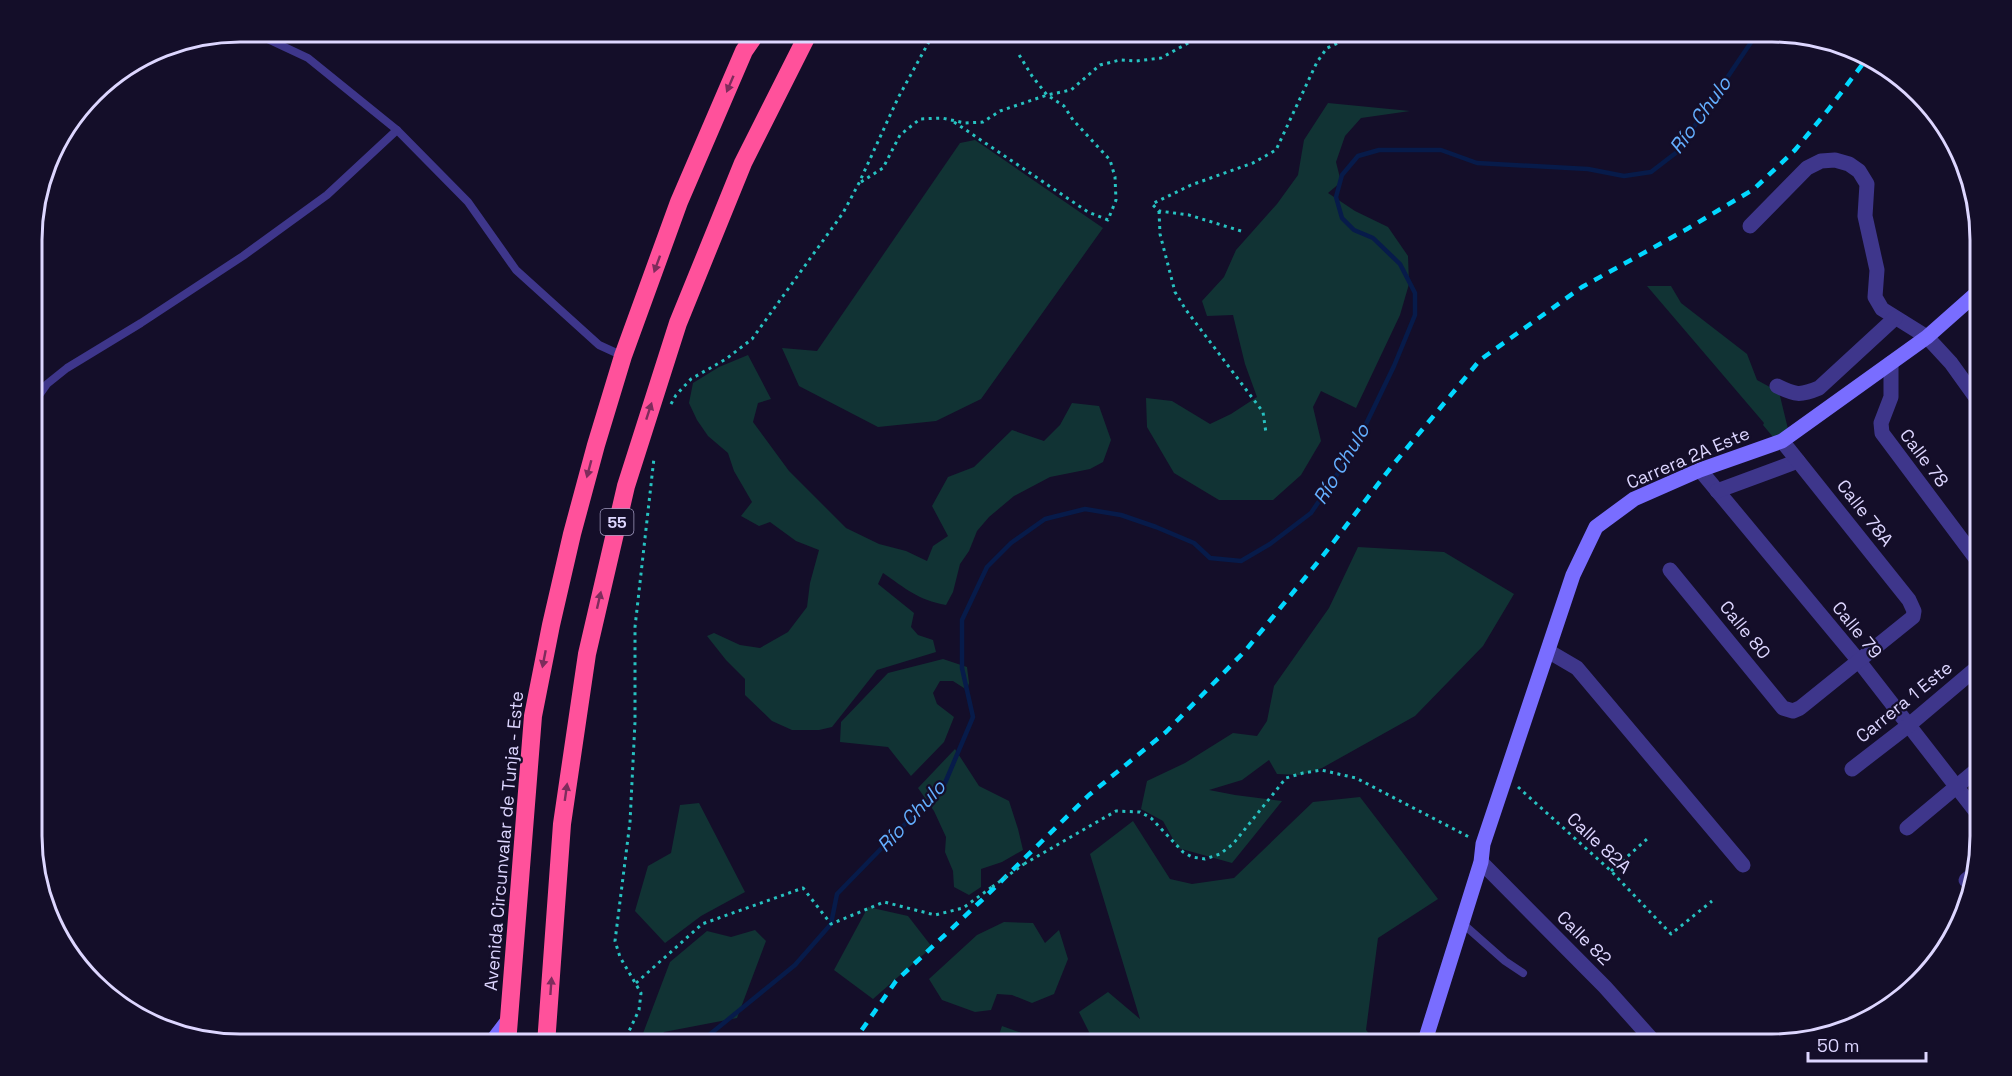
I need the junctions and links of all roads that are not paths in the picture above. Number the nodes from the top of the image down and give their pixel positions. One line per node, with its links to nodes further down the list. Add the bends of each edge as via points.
1 (274, 42): 4 (lane, via 308,58)
2 (750, 42): 9 (highway, Avenida Circunvalar de Tunja - Este / 55, one-way to 9, via 679,202)
3 (804, 42): 36 (highway, 55, one-way to 3, via 562,824 587,654 626,486 678,322 743,163)
4 (397, 129): 9 (lane, via 468,202 516,270 599,345); 13 (lane, via 327,195 243,256 67,368)
5 (1750, 226): 7 (street, via 1807,168 1821,161 1849,164 1867,184 1865,216 1877,270 1875,297 1882,309)
6 (1970, 299): 8 (street, Carrera 2A Este)
7 (1895, 318): 8 (street); 11 (street, via 1818,388 1794,394)
8 (1927, 337): 10 (street, Carrera 2A Este); 12 (street)
9 (623, 356): 33 (highway, Avenida Circunvalar de Tunja - Este / 55, one-way to 33, via 572,534 533,716)
10 (1891, 363): 14 (street, Carrera 2A Este); 18 (street, Calle 78, via 1891,397 1881,423 1882,433)
11 (1777, 386)
12 (1970, 389)
13 (42, 391)
14 (1782, 441): 15 (street, Calle 78A); 16 (street, Carrera 2A Este)
15 (1798, 461): 17 (street); 21 (street, Calle 78A, via 1914,611)
16 (1700, 470): 17 (street, Calle 79); 20 (street, Carrera 2A Este, via 1634,499 1596,527 1573,575)
17 (1717, 491): 21 (street, Calle 79)
18 (1970, 551)
19 (1670, 570): 21 (street, Calle 80, via 1783,708 1800,708)
20 (1548, 651): 29 (street, Carrera 2A Este, via 1483,844); 30 (street, via 1584,676)
21 (1858, 660): 23 (street, Calle 79)
22 (1970, 673): 23 (street, Carrera 1 Este)
23 (1909, 725): 24 (street, Carrera 1 Este); 26 (street, Calle 79)
24 (1852, 769)
25 (1970, 777): 26 (street)
26 (1958, 788): 27 (street, Calle 79); 28 (street)
27 (1970, 804)
28 (1907, 828)
29 (1481, 862): 31 (street, Carrera 2A Este); 38 (street, Calle 82)
30 (1743, 865)
31 (1462, 923): 32 (lane); 37 (street, Carrera 2A Este)
32 (1523, 973)
33 (509, 1019): 34 (street); 35 (highway, Avenida Circunvalar de Tunja - Este / 55)
34 (498, 1034)
35 (508, 1034)
36 (547, 1034)
37 (1427, 1034)
38 (1647, 1034)

